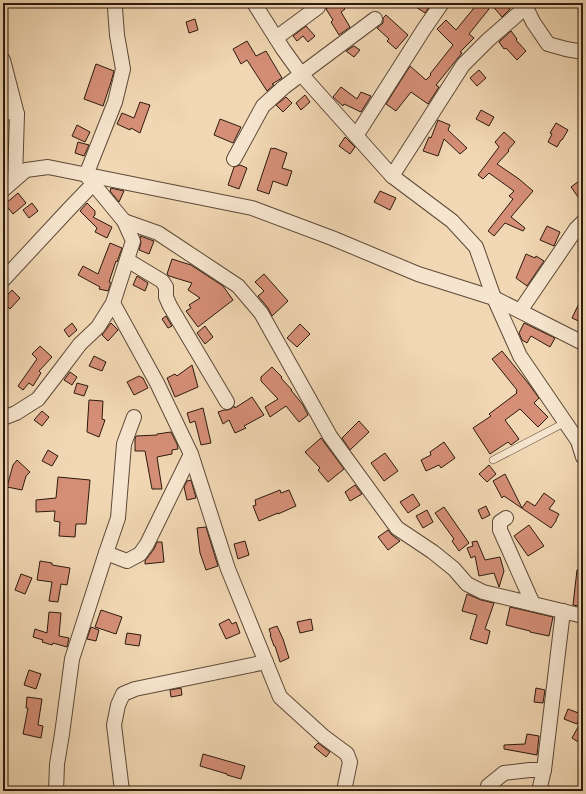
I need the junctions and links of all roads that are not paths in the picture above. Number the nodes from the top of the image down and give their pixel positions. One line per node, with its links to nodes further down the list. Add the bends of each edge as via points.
1 (117, 3): 16 (street, via 117,35 124,69)
2 (254, 3): 7 (street)
3 (442, 3): 12 (street)
4 (525, 5): 8 (street, via 548,44); 14 (street, via 463,65)
5 (318, 7): 7 (street)
6 (375, 19): 10 (street)
7 (276, 38): 10 (street)
8 (583, 52)
9 (3, 60): 11 (street)
10 (301, 74): 12 (street); 13 (street, via 263,106)
11 (10, 112): 15 (street)
12 (356, 136): 14 (street)
13 (234, 159)
14 (392, 176): 22 (street, via 452,221 476,247)
15 (16, 179): 16 (street, via 26,170 48,167); 17 (street)
16 (90, 179): 18 (street); 21 (street, via 68,209); 22 (street, via 252,208 418,274)
17 (3, 190)
18 (124, 221): 20 (street, via 133,241); 35 (street, via 158,233 238,286 261,313 330,436 397,528 434,552 467,584 484,592)
19 (583, 222): 24 (street)
20 (127, 260): 23 (street); 26 (street, via 162,281 170,306)
21 (3, 280)
22 (494, 298): 24 (street); 29 (street, via 520,356)
23 (114, 302): 28 (street, via 98,327 80,344 38,399); 30 (street, via 157,383)
24 (520, 311): 25 (street)
25 (583, 344)
26 (228, 402)
27 (134, 417): 34 (street, via 124,444 118,518)
28 (3, 418)
29 (566, 422): 31 (street, via 578,441); 32 (lane)
30 (190, 454): 34 (street, via 140,554 127,561); 38 (street, via 228,569)
31 (583, 457)
32 (493, 460)
33 (506, 518): 35 (street, via 500,522 500,530)
34 (106, 552): 40 (street, via 72,659)
35 (533, 604): 36 (street)
36 (563, 611): 37 (street); 39 (street)
37 (583, 616)
38 (266, 662): 41 (street, via 135,689 123,694 114,725); 42 (street, via 280,697 347,754 350,762)
39 (544, 770): 43 (street, via 504,773 488,786); 44 (street)
40 (56, 791)
41 (122, 791)
42 (344, 791)
43 (487, 791)
44 (539, 791)

